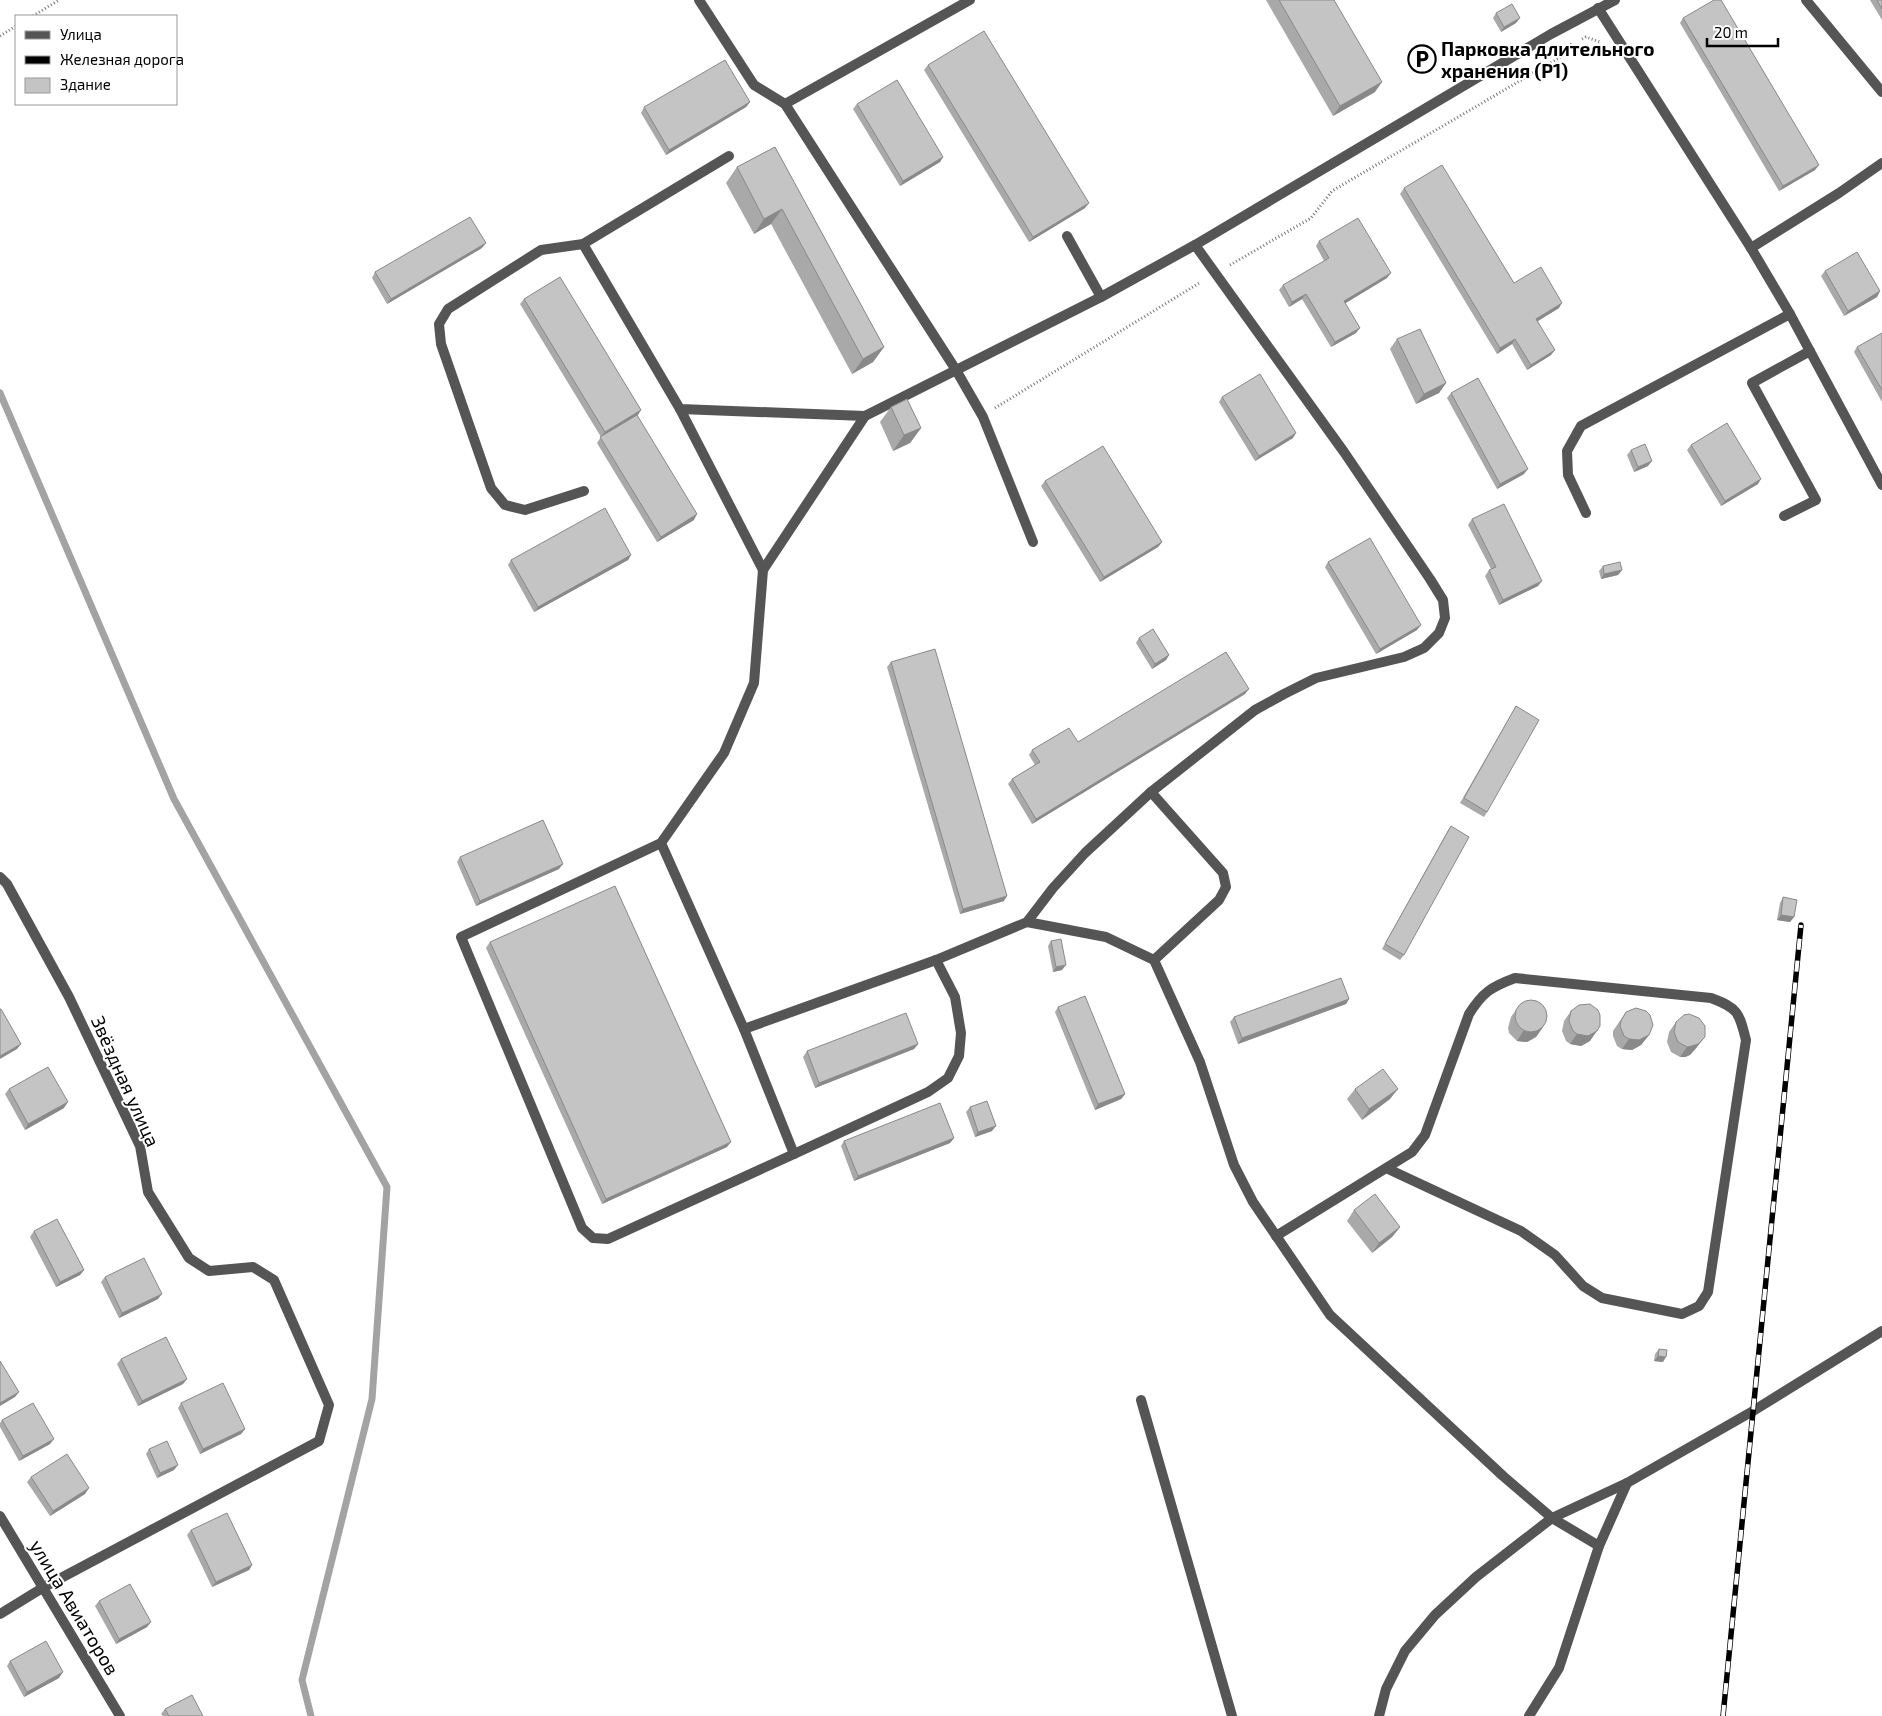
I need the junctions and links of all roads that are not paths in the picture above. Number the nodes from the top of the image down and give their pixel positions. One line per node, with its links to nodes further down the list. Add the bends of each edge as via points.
1 (699, 0): 7 (street, via 754,85)
2 (970, 0): 7 (street)
3 (1615, 0): 5 (street)
4 (1806, 0): 6 (street)
5 (1598, 8): 12 (street); 13 (street)
6 (1882, 92)
7 (785, 104): 17 (street)
8 (729, 156): 11 (street)
9 (1882, 163): 13 (street)
10 (1067, 236): 14 (street)
11 (583, 244): 18 (street); 21 (street, via 541,250 448,309 439,324 441,344 492,488 505,506 525,510)
12 (1195, 245): 14 (street); 26 (street, via 1430,579 1442,600 1445,618 1439,633 1424,648 1404,657 1316,678 1255,710)
13 (1751, 248): 15 (street)
14 (1101, 297): 17 (street)
15 (1790, 314): 16 (street); 22 (street, via 1581,426 1567,451 1568,475)
16 (1810, 352): 20 (street); 23 (street, via 1752,383 1816,500)
17 (956, 370): 19 (street); 24 (street, via 982,417)
18 (680, 409): 19 (street); 25 (street)
19 (865, 416): 25 (street)
20 (1882, 485)
21 (584, 491)
22 (1586, 514)
23 (1784, 516)
24 (1034, 542)
25 (763, 570): 27 (street, via 754,683 724,753)
26 (1152, 792): 29 (street, via 1085,853); 31 (street, via 1223,873 1226,888 1219,900)
27 (661, 842): 32 (street); 33 (street, via 460,937 582,1228 593,1238 608,1239)
28 (0, 877): 42 (street, Звёздная улица, via 7,884 70,997 140,1146 148,1192 189,1258 209,1271 253,1267 274,1280 329,1405 319,1441)
29 (1027, 922): 30 (street); 31 (street, via 1106,938)
30 (936, 960): 32 (street); 33 (street, via 955,996 961,1033 958,1056 948,1078 928,1092)
31 (1154, 960): 35 (street, via 1200,1062 1234,1165)
32 (744, 1029): 33 (street)
33 (794, 1154)
34 (1386, 1168): 34 (street, via 1412,1152 1424,1135 1469,1014 1492,987 1514,978 1711,998 1730,1005 1740,1019 1746,1040 1708,1292 1699,1306 1682,1314 1602,1298 1583,1286 1555,1254 1522,1231); 35 (street)
35 (1276, 1236): 40 (street, via 1330,1315)
36 (1882, 1331): 38 (street)
37 (1140, 1400): 45 (street)
38 (1627, 1483): 40 (street); 41 (street)
39 (0, 1516): 42 (street, улица Авиаторов)
40 (1552, 1518): 41 (street); 46 (street, via 1476,1576 1435,1615 1405,1651 1386,1689)
41 (1599, 1546): 47 (street, via 1559,1668)
42 (44, 1587): 43 (street); 44 (street, улица Авиаторов)
43 (0, 1614)
44 (120, 1716)
45 (1232, 1716)
46 (1379, 1716)
47 (1528, 1716)

